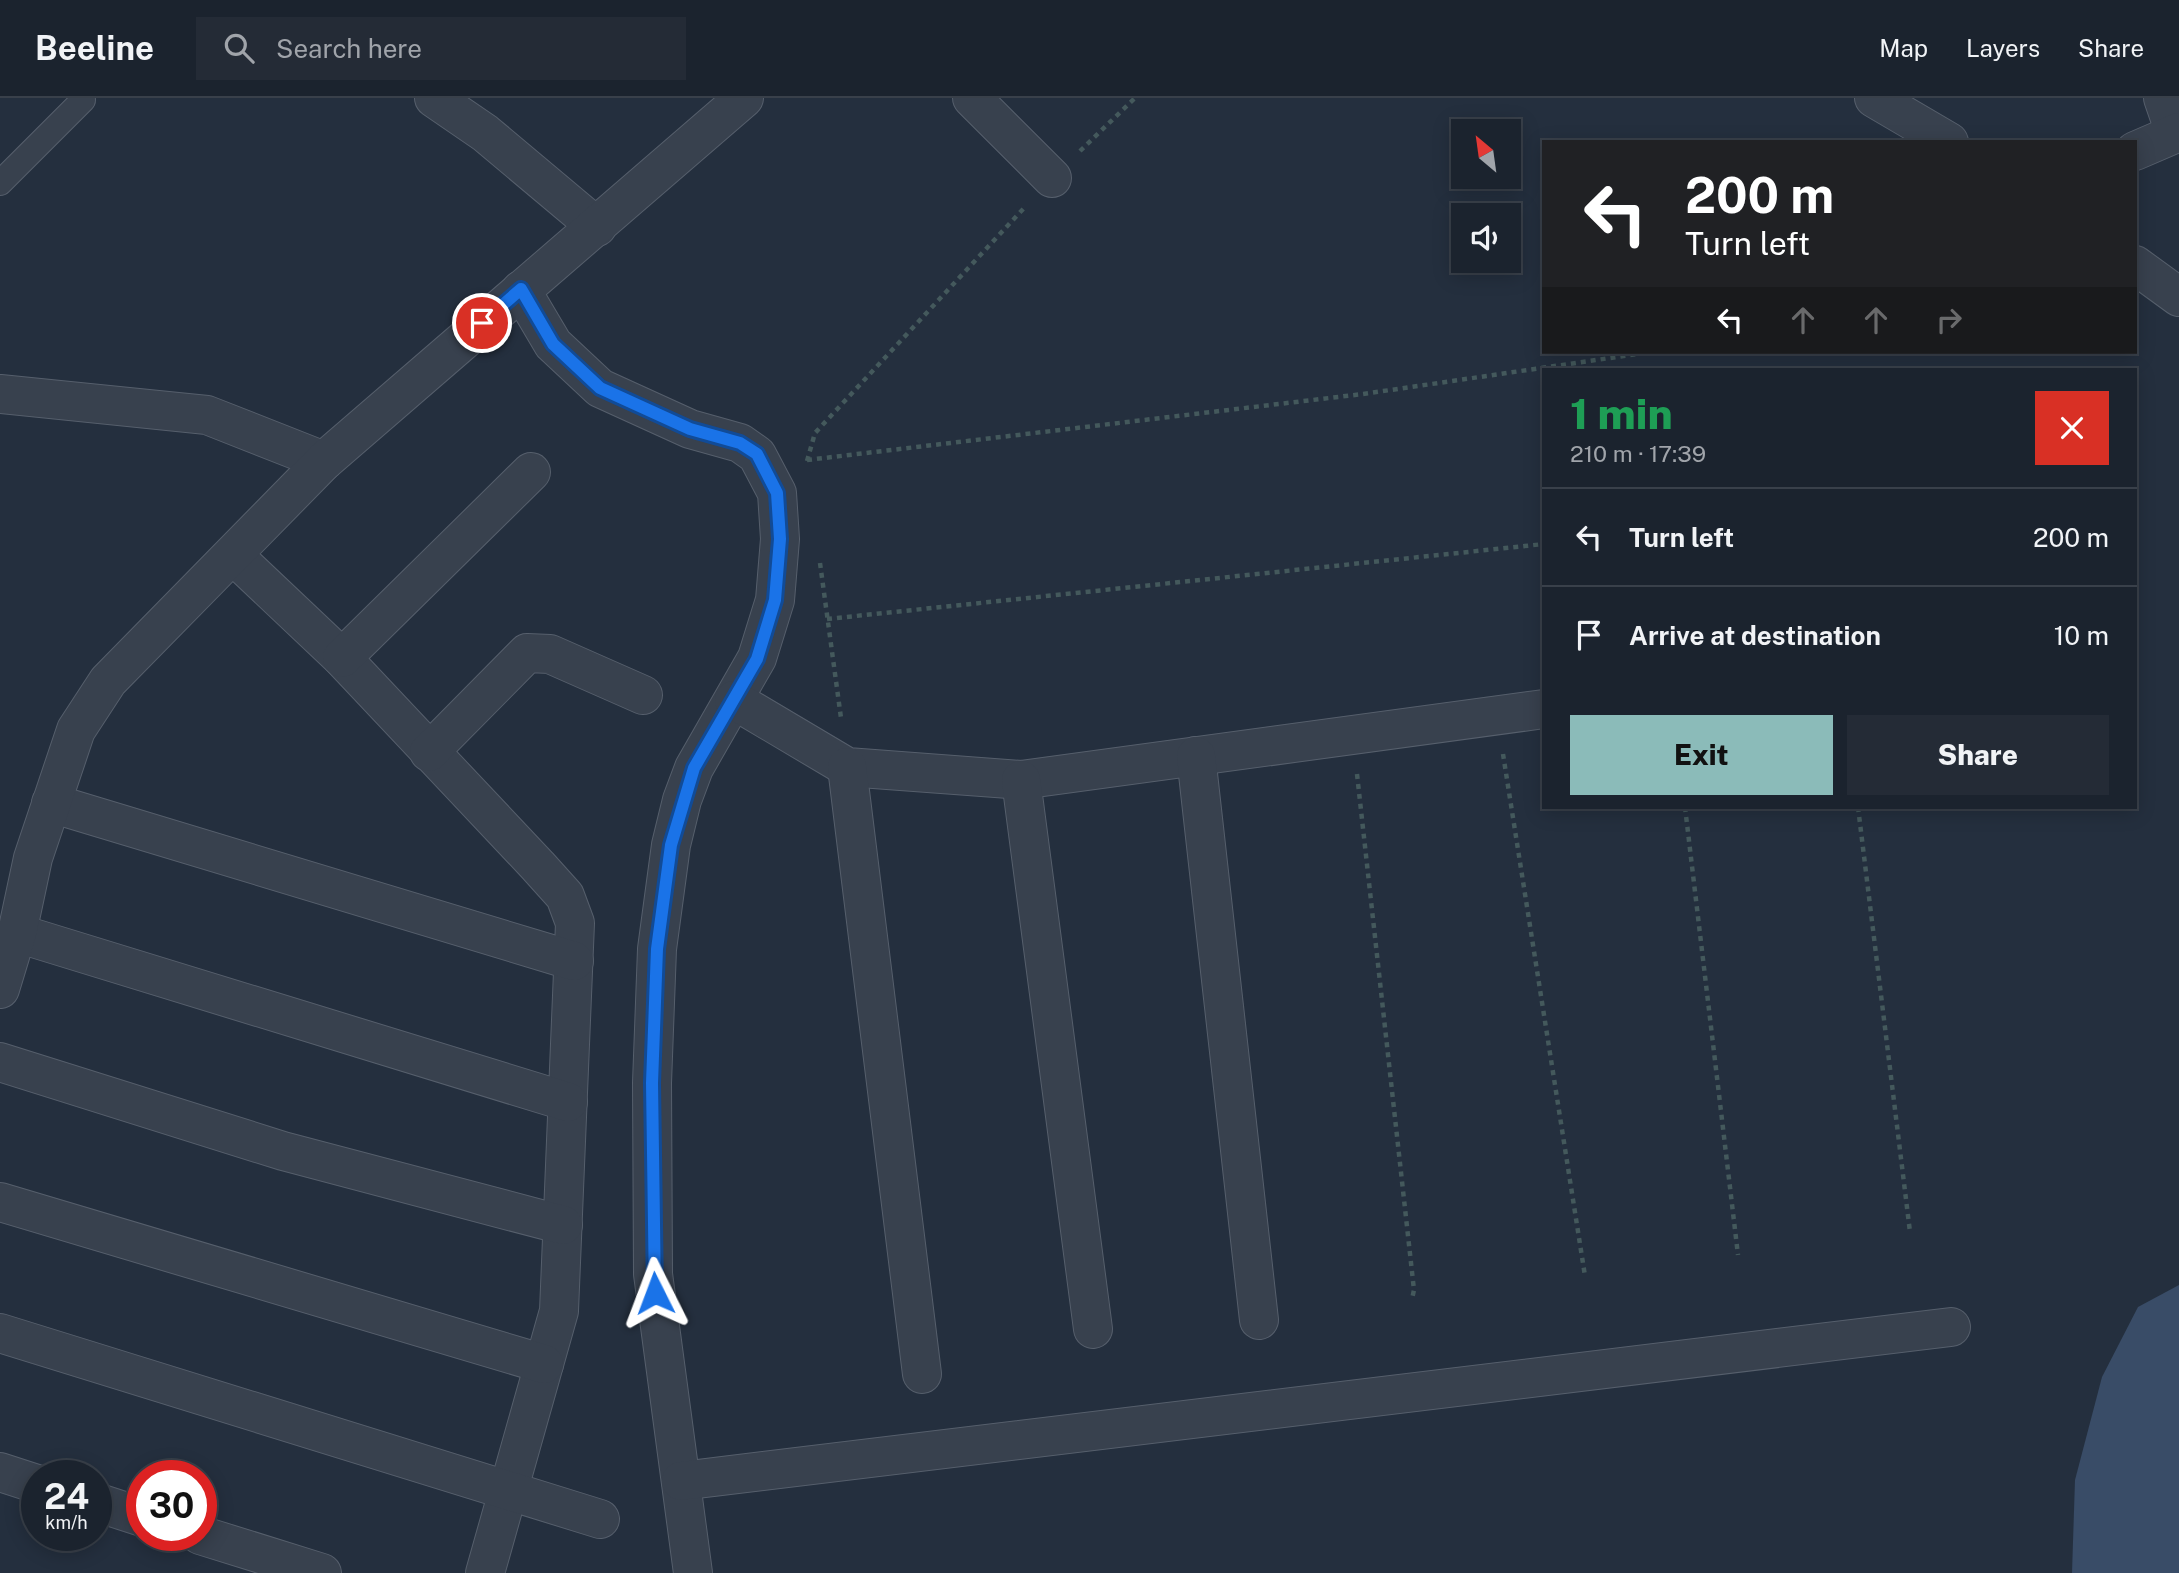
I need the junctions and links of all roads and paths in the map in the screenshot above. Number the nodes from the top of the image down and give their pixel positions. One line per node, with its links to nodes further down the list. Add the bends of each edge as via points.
1 (433, 98): 12 (street, via 485,133)
2 (744, 98): 12 (street)
3 (972, 98): 10 (street)
4 (1135, 98): 10 (path)
5 (1874, 98): 8 (street)
6 (83, 100): 11 (lane)
7 (2172, 121): 9 (street)
8 (1946, 140)
9 (2137, 149)
10 (1052, 178): 22 (path, via 815,433)
11 (0, 183)
12 (597, 228): 14 (street)
13 (2137, 266): 15 (street)
14 (521, 289): 23 (street); 32 (street, via 553,344 600,388 690,429 740,443 757,454 769,473 777,493 780,539 775,600 757,659)
15 (2179, 297)
16 (1583, 354): 18 (path)
17 (1638, 354): 18 (path)
18 (1584, 362): 20 (path)
19 (1542, 368): 22 (path, via 1363,394)
20 (1543, 368)
21 (0, 394): 23 (street, via 207,415)
22 (807, 460): 25 (path)
23 (324, 461): 28 (street)
24 (531, 472): 30 (street)
25 (809, 473)
26 (1542, 544): 29 (path)
27 (819, 552): 29 (path)
28 (233, 555): 30 (street); 40 (street, via 108,681 76,730)
29 (827, 619): 38 (path)
30 (342, 657): 36 (street)
31 (643, 695): 36 (street, via 550,654 527,653)
32 (734, 700): 38 (street); 64 (street, via 694,768 682,800 657,949 653,1274)
33 (1542, 709): 34 (street)
34 (1497, 715): 35 (street); 54 (path)
35 (1353, 735): 37 (street); 55 (path)
36 (429, 752): 46 (street, via 565,896 575,923)
37 (1196, 756): 39 (street); 56 (street)
38 (847, 767): 39 (street); 61 (street)
39 (1021, 780): 58 (street)
40 (51, 803): 43 (street); 46 (street)
41 (1685, 809): 53 (path)
42 (1858, 809): 52 (path)
43 (33, 858): 44 (street); 45 (street)
44 (0, 876)
45 (18, 933): 47 (street); 49 (street)
46 (574, 961): 49 (street)
47 (0, 989)
48 (0, 1062): 51 (street, via 283,1151)
49 (568, 1102): 51 (street)
50 (0, 1202): 60 (street)
51 (563, 1225): 60 (street, via 559,1311)
52 (1910, 1232)
53 (1738, 1255)
54 (1585, 1276)
55 (1412, 1299)
56 (1259, 1320)
57 (1951, 1327): 64 (street)
58 (1093, 1329)
59 (0, 1333): 65 (street)
60 (544, 1364): 65 (street)
61 (922, 1374)
62 (0, 1472): 63 (street)
63 (21, 1479)
64 (681, 1481): 70 (street)
65 (509, 1489): 66 (street); 69 (street)
66 (600, 1519)
67 (217, 1540): 68 (street)
68 (322, 1573)
69 (485, 1573)
70 (693, 1573)

